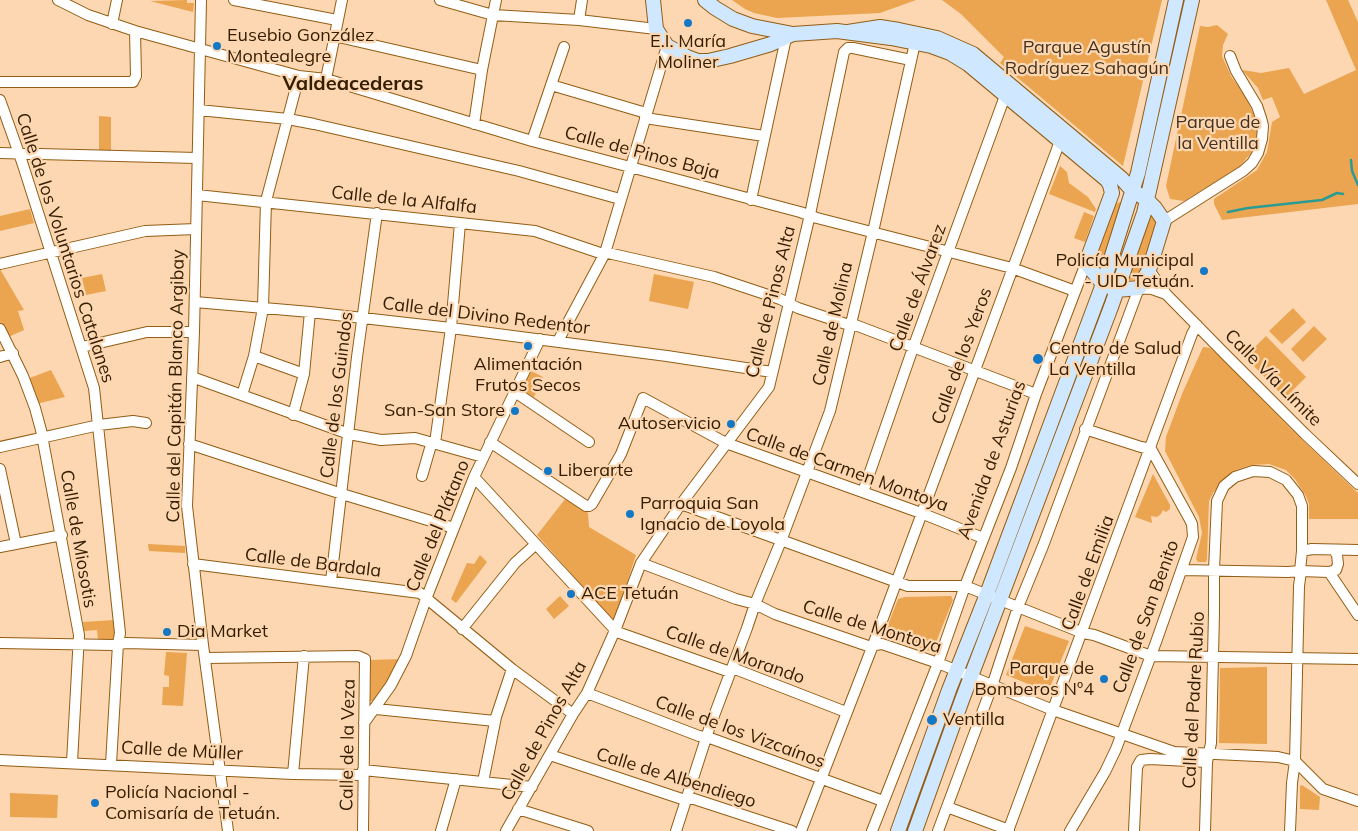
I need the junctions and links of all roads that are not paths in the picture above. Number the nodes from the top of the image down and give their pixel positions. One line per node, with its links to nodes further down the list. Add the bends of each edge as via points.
1 (58, 0): 16 (street, Calle de Pinos Baja)
2 (117, 0): 16 (street)
3 (200, 0): 26 (street, Calle del Capitán Blanco Argibay)
4 (234, 0): 14 (street)
5 (342, 0): 14 (street)
6 (440, 0): 13 (street)
7 (496, 0): 13 (street)
8 (582, 0): 15 (street)
9 (652, 0): 18 (main road)
10 (705, 0): 17 (main road)
11 (1176, 0): 48 (main road)
12 (1192, 0): 52 (main road)
13 (493, 15): 15 (street); 30 (street)
14 (337, 20): 21 (street)
15 (579, 20): 18 (street)
16 (112, 24): 19 (street, Calle de Pinos Baja)
17 (752, 26): 22 (main road); 27 (main road, via 755,38)
18 (656, 29): 24 (main road)
19 (136, 31): 26 (street, Calle de Pinos Baja); 33 (street, via 136,76 133,82)
20 (848, 32): 22 (main road); 23 (main road); 48 (main road, via 880,27 899,30 937,38 973,54)
21 (334, 36): 30 (street); 32 (street)
22 (790, 36): 27 (main road); 41 (street)
23 (915, 43): 29 (street, Calle de Molina); 35 (main road, via 950,53)
24 (667, 46): 27 (main road, via 698,61); 38 (street)
25 (564, 47): 34 (street)
26 (199, 48): 31 (street, Calle de Pinos Baja); 37 (street, Calle del Capitán Blanco Argibay)
27 (750, 51)
28 (1230, 56): 57 (street, via 1261,118 1262,139 1258,153 1243,171)
29 (911, 60): 56 (street, Calle de Pinos Alta, via 852,48 844,52); 60 (street, Calle de Molina)
30 (482, 70): 40 (street)
31 (299, 76): 32 (street, Calle de Pinos Baja); 39 (street)
32 (326, 79): 40 (street, Calle de Pinos Baja)
33 (0, 82)
34 (550, 85): 38 (street); 42 (street)
35 (1005, 96): 43 (main road); 63 (street, Calle de Álvarez)
36 (0, 100): 45 (street, Calle de los Voluntarios Catalanes)
37 (199, 110): 39 (street); 46 (street, Calle del Capitán Blanco Argibay)
38 (646, 115): 41 (street); 47 (street)
39 (288, 120): 50 (street, via 519,171); 53 (street)
40 (474, 124): 42 (street, Calle de Pinos Baja)
41 (764, 136): 51 (street)
42 (532, 141): 47 (street, Calle de Pinos Baja)
43 (1060, 141): 54 (main road, via 1107,180 1112,193); 66 (street, Calle de los Yeros)
44 (0, 153): 45 (street)
45 (18, 153): 46 (street); 61 (street, Calle de los Voluntarios Catalanes)
46 (197, 158): 49 (street, Calle del Capitán Blanco Argibay)
47 (630, 167): 50 (street); 51 (street, Calle de Pinos Baja)
48 (1132, 190): 52 (main road); 54 (main road); 68 (main road)
49 (197, 195): 53 (street, Calle de la Alfalfa); 59 (street, Calle del Capitán Blanco Argibay)
50 (620, 199): 62 (street)
51 (752, 200): 56 (street, Calle de Pinos Baja)
52 (1147, 200): 57 (main road); 70 (main road)
53 (266, 201): 55 (street, Calle de la Alfalfa); 75 (street)
54 (1108, 205): 64 (main road, Avenida de Asturias)
55 (377, 213): 58 (street, Calle de la Alfalfa); 77 (street, Calle de los Guindos)
56 (810, 215): 60 (street, Calle de Pinos Baja); 74 (street, Calle de Pinos Alta)
57 (1164, 221): 67 (main road)
58 (460, 223): 62 (street, Calle de la Alfalfa, via 535,231); 80 (street)
59 (196, 229): 61 (street, via 145,231); 73 (street, Calle del Capitán Blanco Argibay)
60 (872, 232): 63 (street, Calle de Pinos Baja); 78 (street, Calle de Molina)
61 (51, 252): 65 (street); 85 (street, Calle de los Voluntarios Catalanes)
62 (605, 253): 74 (street, Calle de la Alfalfa, via 714,277); 84 (street)
63 (948, 253): 66 (street, Calle de Pinos Baja); 86 (street, Calle de Álvarez)
64 (1086, 263): 68 (main road); 71 (street, Avenida de Asturias)
65 (0, 264)
66 (1012, 268): 71 (street, Calle de Pinos Baja); 90 (street, Calle de los Yeros)
67 (1149, 270): 69 (main road); 72 (street, Calle Vía Límite)
68 (1103, 284): 70 (main road); 139 (main road)
69 (1138, 288): 70 (main road); 72 (street, via 1152,288); 100 (street)
70 (1117, 290): 141 (main road)
71 (1075, 291): 95 (street, Avenida de Asturias)
72 (1166, 294): 79 (street, Calle Vía Límite)
73 (195, 302): 75 (street, Calle del Divino Redentor); 82 (street, Calle del Capitán Blanco Argibay)
74 (789, 303): 78 (street, Calle de la Alfalfa, via 844,324); 91 (street, Calle de Pinos Alta)
75 (263, 308): 76 (street, Calle del Divino Redentor); 88 (street)
76 (310, 312): 77 (street, Calle del Divino Redentor); 92 (street)
77 (363, 318): 80 (street, Calle del Divino Redentor); 101 (street, Calle de los Guindos)
78 (850, 323): 86 (street, Calle de la Alfalfa); 112 (street, Calle de Molina, via 830,411)
79 (1198, 326): 109 (street, Calle de Emilia, via 1192,334); 115 (street, Calle Vía Límite)
80 (451, 328): 83 (street, Calle del Divino Redentor); 105 (street)
81 (0, 329): 87 (street, Calle de Miosotis)
82 (194, 332): 85 (street, via 148,332); 93 (street, Calle del Capitán Blanco Argibay)
83 (540, 339): 84 (street, Calle del Divino Redentor); 94 (street, Calle del Plátano)
84 (558, 341): 91 (street, Calle del Divino Redentor)
85 (82, 347): 99 (street, Calle de los Voluntarios Catalanes, via 94,388)
86 (913, 348): 90 (street, Calle de la Alfalfa); 116 (street, Calle de Álvarez)
87 (13, 353): 89 (street); 102 (street, Calle de Miosotis, via 35,408)
88 (254, 356): 92 (street); 96 (street)
89 (0, 357)
90 (975, 370): 95 (street, Calle de la Alfalfa); 119 (street, Calle de los Yeros)
91 (772, 372): 106 (street, Calle de Pinos Alta, via 769,387)
92 (304, 374): 97 (street)
93 (192, 378): 96 (street); 107 (street, Calle del Capitán Blanco Argibay)
94 (515, 392): 103 (street, Calle del Plátano); 104 (street)
95 (1036, 394): 122 (street, Avenida de Asturias)
96 (242, 395): 97 (street)
97 (293, 415): 101 (street)
98 (146, 423): 99 (street, via 133,421)
99 (99, 425): 102 (street); 150 (street, Calle de los Voluntarios Catalanes, via 120,633)
100 (1086, 429): 109 (street); 143 (street)
101 (349, 434): 105 (street, via 380,440 408,437); 117 (street, Calle de los Guindos)
102 (42, 437): 108 (street); 121 (street, Calle de Miosotis)
103 (490, 442): 106 (street, Calle de Carmen Montoya, via 586,506 592,504 621,454 643,398); 110 (street, Calle del Plátano)
104 (589, 442)
105 (435, 443): 110 (street); 113 (street)
106 (726, 443): 112 (street, Calle de Carmen Montoya); 118 (street, Calle de Pinos Alta)
107 (190, 444): 117 (street); 131 (street, Calle del Capitán Blanco Argibay, via 187,506)
108 (0, 447)
109 (1151, 449): 132 (street, Calle de San Benito, via 1192,524 1193,537); 147 (street, Calle de Emilia)
110 (483, 457): 114 (street, Calle del Plátano)
111 (0, 468): 124 (street)
112 (806, 471): 116 (street, Calle de Carmen Montoya); 123 (street, Calle de Molina)
113 (422, 476)
114 (474, 477): 120 (street, Calle del Plátano); 125 (street, Calle de Morando)
115 (1358, 484)
116 (863, 492): 119 (street, Calle de Carmen Montoya)
117 (342, 494): 120 (street); 136 (street, Calle de los Guindos)
118 (680, 504): 123 (street); 130 (street, Calle de Pinos Alta)
119 (921, 513): 122 (street, Calle de Carmen Montoya); 137 (street, Calle de los Yeros)
120 (454, 528): 140 (street, Calle del Plátano)
121 (62, 535): 124 (street); 149 (street, Calle de Miosotis)
122 (983, 538): 138 (street, Avenida de Asturias)
123 (781, 541): 137 (street); 142 (street, Calle de Molina)
124 (16, 544): 126 (street)
125 (536, 544): 145 (street, Calle de Morando); 146 (street, via 515,563)
126 (0, 547)
127 (1334, 550): 128 (street); 129 (street); 135 (street, via 1338,564 1336,570)
128 (1358, 550)
129 (1302, 551): 133 (street, Calle del Padre Rubio, via 1303,512 1298,495 1282,477 1260,470 1245,472 1224,486 1217,501); 134 (street)
130 (641, 563): 142 (street, Calle de Montoya); 145 (street, Calle de Pinos Alta)
131 (193, 564): 136 (street, Calle de Bardala); 151 (street, Calle del Capitán Blanco Argibay)
132 (1182, 570): 133 (street); 154 (street, Calle de San Benito)
133 (1214, 570): 134 (street); 155 (street, Calle del Padre Rubio)
134 (1301, 571): 135 (street); 157 (street)
135 (1329, 572): 144 (street)
136 (330, 581): 140 (street, Calle de Bardala, via 420,593)
137 (896, 582): 138 (street, via 908,586); 152 (street, Calle de los Yeros)
138 (965, 586): 139 (street); 159 (street, Avenida de Asturias)
139 (987, 594): 141 (street); 161 (main road)
140 (426, 599): 146 (street, Calle de Bardala); 166 (street, Calle del Plátano, via 406,656)
141 (1001, 600): 143 (street); 163 (main road)
142 (755, 604): 152 (street, Calle de Montoya, via 775,614); 162 (street, Calle de Molina)
143 (1018, 607): 147 (street); 164 (street)
144 (1358, 615)
145 (616, 628): 162 (street, Calle de Morando, via 617,632); 165 (street, Calle de Pinos Alta)
146 (462, 629): 160 (street, Calle de Bardala)
147 (1083, 633): 154 (street); 167 (street, Calle de Emilia)
148 (0, 643): 149 (street)
149 (78, 644): 150 (street); 178 (street, Calle de Miosotis)
150 (118, 644): 151 (street); 179 (street, Calle de los Voluntarios Catalanes)
151 (203, 645): 156 (street, Calle del Capitán Blanco Argibay)
152 (873, 646): 159 (street, Calle de Montoya, via 882,644); 168 (street, Calle de los Yeros)
153 (304, 656): 156 (street); 171 (street, Calle de la Veza, via 358,656 365,659); 182 (street)
154 (1151, 656): 155 (street); 172 (street, Calle de San Benito)
155 (1213, 657): 157 (street); 175 (street, Calle del Padre Rubio)
156 (205, 658): 180 (street, Calle del Capitán Blanco Argibay)
157 (1296, 658): 158 (street); 177 (street)
158 (1358, 659)
159 (938, 663): 161 (street, Calle de Montoya); 188 (street, Avenida de Asturias)
160 (512, 670): 169 (street, Calle de Bardala); 170 (street)
161 (956, 671): 163 (street, Calle de Montoya); 201 (main road)
162 (730, 672): 168 (street, Calle de Morando, via 735,670); 173 (street, Calle de Molina)
163 (972, 678): 164 (street, Calle de Montoya); 202 (main road)
164 (992, 686): 167 (street, Calle de Montoya); 190 (street)
165 (587, 693): 169 (street, Calle de Pinos Alta); 173 (street, Calle de los Vizcaínos)
166 (376, 709): 170 (street); 171 (street, Calle del Plátano)
167 (1053, 710): 172 (street, Calle de Montoya); 204 (street, Calle de Emilia)
168 (846, 712): 184 (street, Calle de los Yeros)
169 (573, 714): 174 (street, Calle de Pinos Alta)
170 (495, 721): 185 (street)
171 (364, 723): 181 (street, Calle de la Veza)
172 (1122, 733): 175 (street, Calle de Montoya, via 1174,752); 205 (street, Calle de San Benito, via 1105,772)
173 (706, 738): 184 (street, Calle de los Vizcaínos); 187 (street, Calle de Molina)
174 (550, 755): 186 (street, Calle de Pinos Alta); 187 (street, Calle de Albendiego)
175 (1208, 758): 177 (street, via 1278,757); 206 (street, via 1141,760 1137,767); 207 (street, Calle del Padre Rubio)
176 (0, 760): 178 (street, Calle de Müller)
177 (1295, 761): 189 (street, via 1323,789); 208 (street)
178 (72, 762): 179 (street, Calle de Müller)
179 (111, 764): 180 (street, Calle de Müller)
180 (219, 769): 182 (street, Calle de Müller); 192 (street, Calle del Capitán Blanco Argibay)
181 (363, 773): 182 (street, Calle de Müller); 183 (street, Calle de Müller); 193 (street, Calle de la Veza)
182 (294, 774)
183 (456, 779): 185 (street, Calle de Müller); 194 (street)
184 (821, 779): 188 (street, Calle de los Vizcaínos); 199 (street, Calle de los Yeros)
185 (483, 782): 186 (street, Calle de Müller)
186 (532, 787): 191 (street, Calle de Pinos Alta)
187 (688, 799): 197 (street, Calle de Molina); 198 (street, Calle de Albendiego, via 694,798)
188 (883, 801): 200 (street, Avenida de Asturias)
189 (1358, 801)
190 (947, 807): 203 (street); 204 (street)
191 (518, 810): 195 (street, Calle de Pinos Alta); 196 (street)
192 (228, 831)
193 (363, 831)
194 (441, 831)
195 (506, 831)
196 (588, 831)
197 (676, 831)
198 (792, 831)
199 (801, 831)
200 (872, 831)
201 (898, 831)
202 (915, 831)
203 (938, 831)
204 (1009, 831)
205 (1070, 831)
206 (1134, 831)
207 (1205, 831)
208 (1290, 831)

